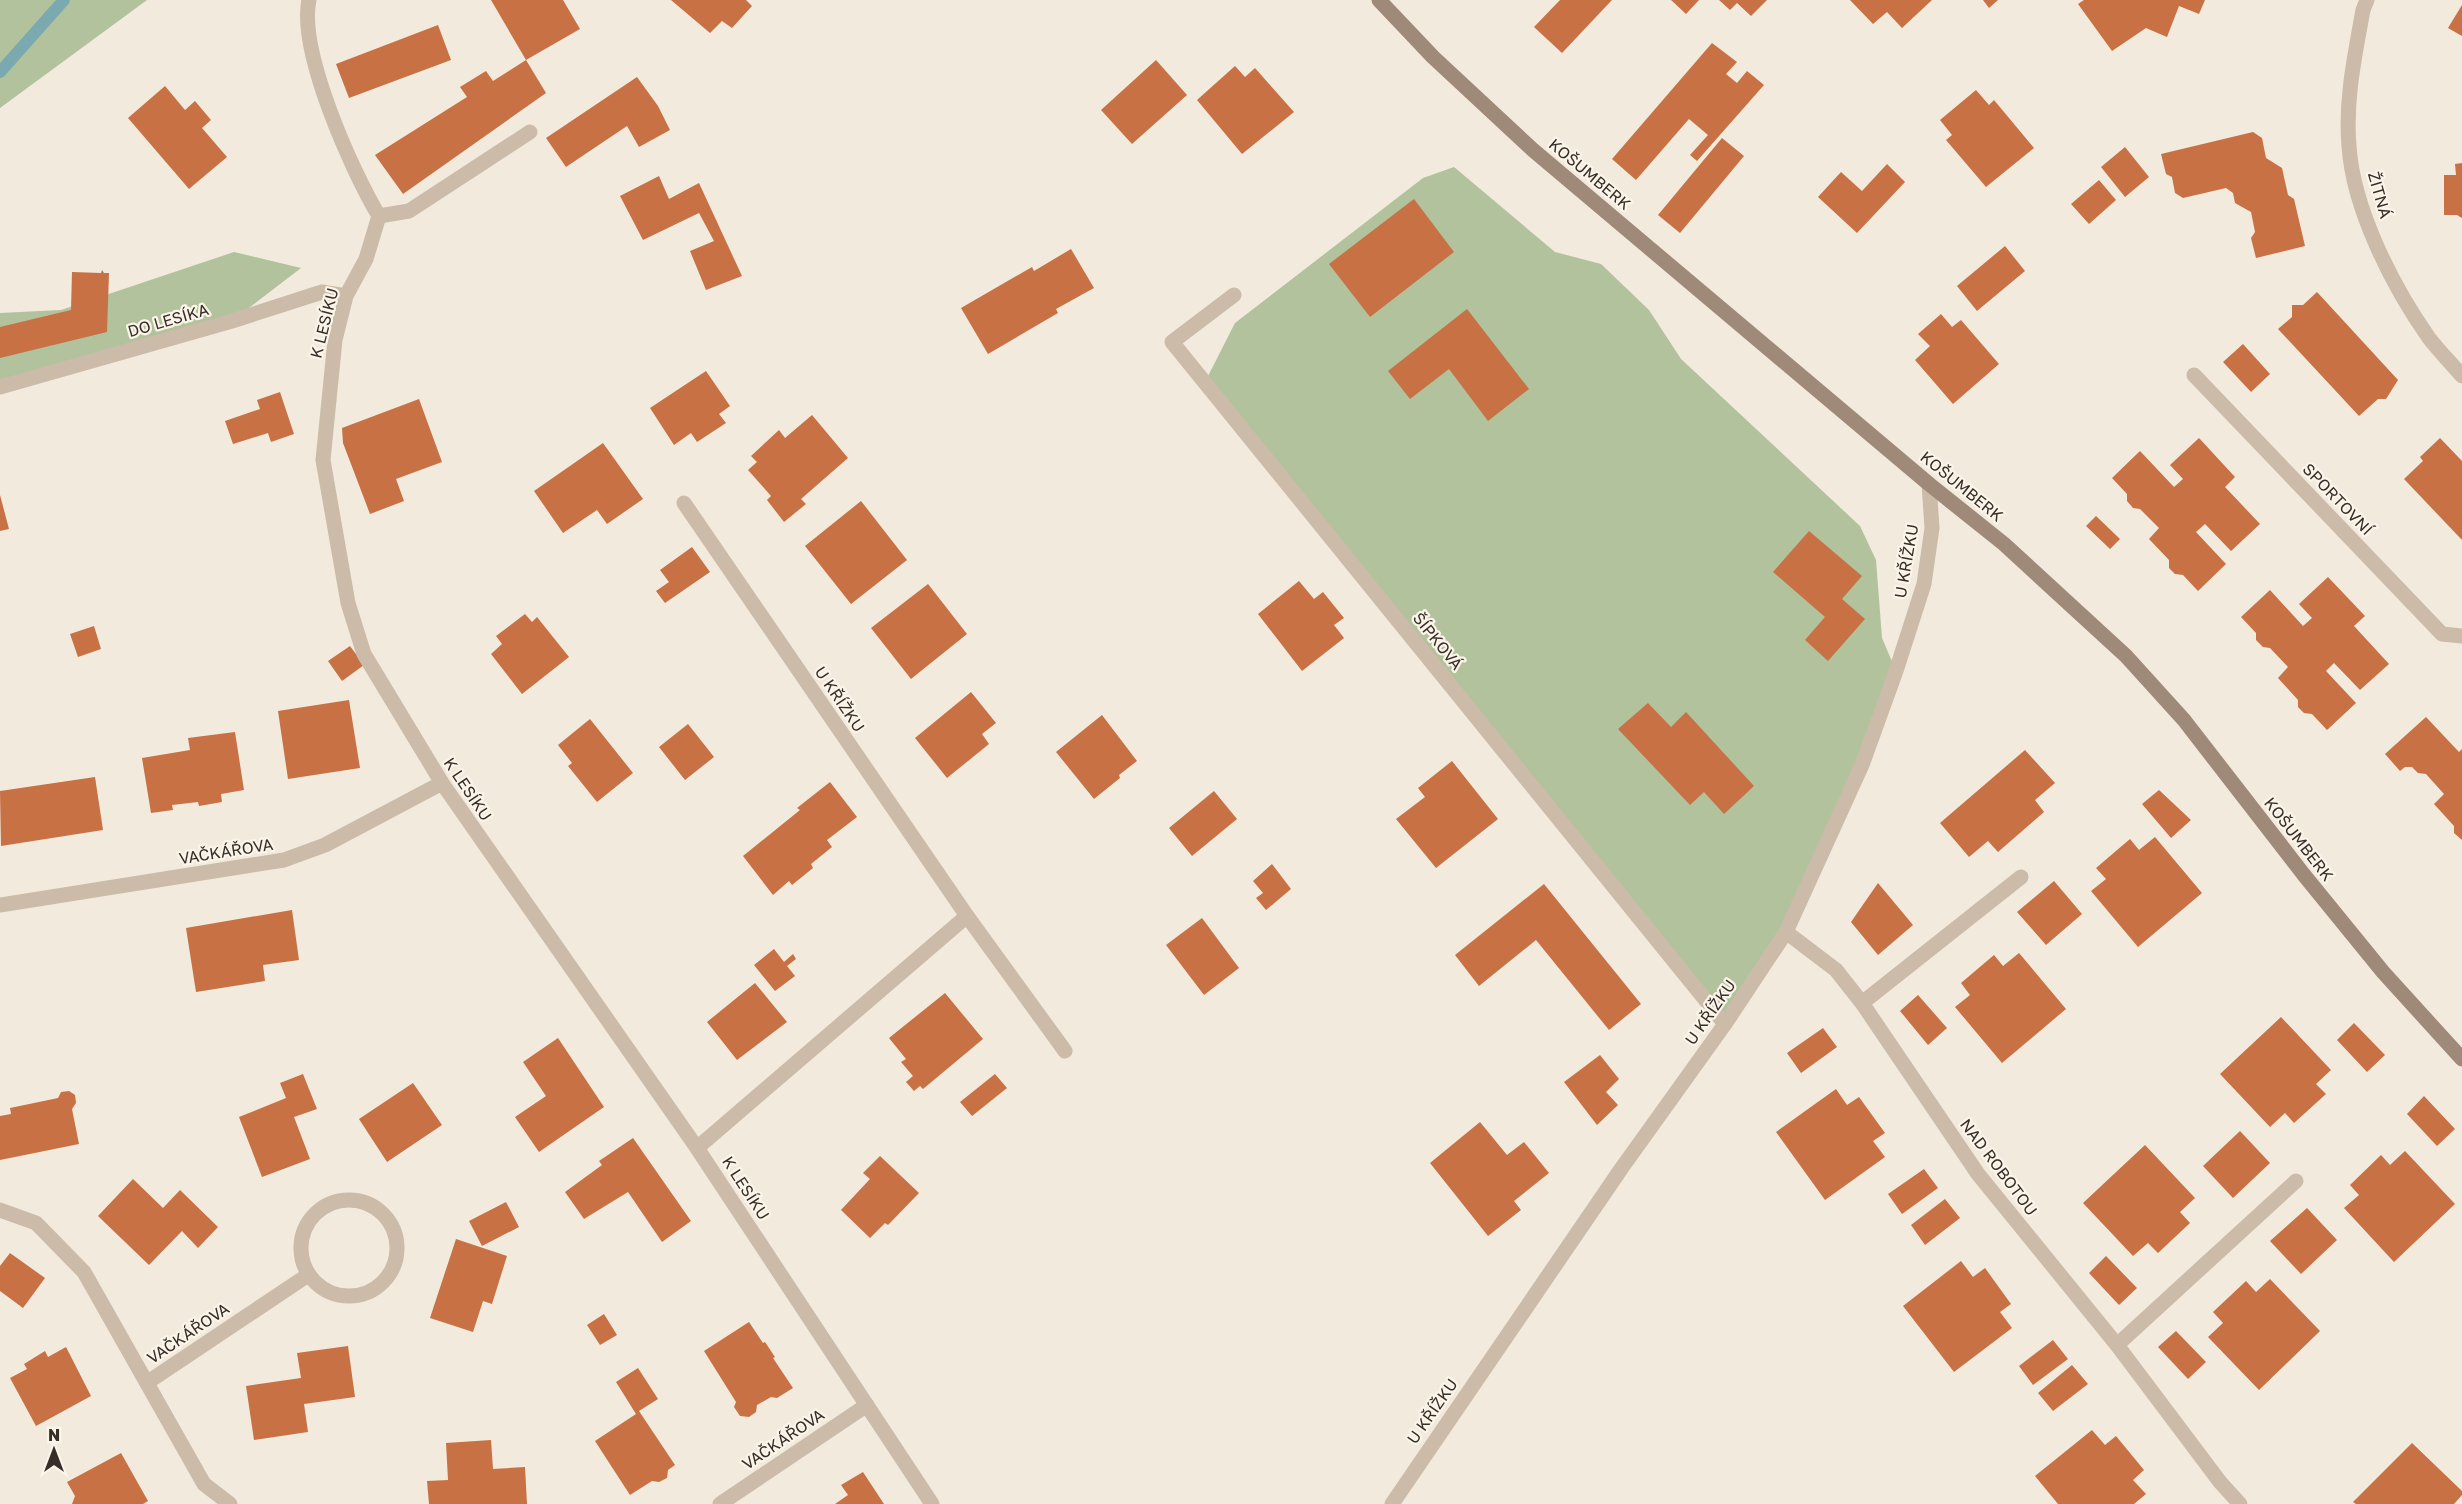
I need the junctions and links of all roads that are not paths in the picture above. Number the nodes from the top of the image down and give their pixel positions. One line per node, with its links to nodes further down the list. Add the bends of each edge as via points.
1 (309, 0): 5 (street, via 306,13 311,54 352,169)
2 (1379, 0): 11 (street, KOŠUMBERK, via 1433,57 1533,150)
3 (2367, 0): 9 (street, ŽITNÁ, via 2351,74 2348,113 2349,147 2360,202 2384,263 2429,338)
4 (530, 132): 5 (street, via 410,211)
5 (379, 216): 7 (street, K LESÍKU, via 366,259)
6 (1234, 295): 20 (street, ŠÍPKOVÁ, via 1172,342)
7 (346, 296): 10 (street, DO LESÍKA, via 322,292); 14 (street, K LESÍKU, via 335,340 323,460 348,603 364,654)
8 (2194, 375): 13 (street, SPORTOVNÍ, via 2442,634)
9 (2462, 376)
10 (0, 387)
11 (1929, 484): 18 (street, U KŘÍŽKU, via 1932,528 1924,584 1862,765); 22 (street, KOŠUMBERK, via 2004,544 2126,656 2184,720 2383,972)
12 (684, 503): 17 (street, U KŘÍŽKU)
13 (2462, 636)
14 (442, 783): 16 (street, VAČKÁŘOVA, via 325,845 284,860); 23 (street, K LESÍKU)
15 (2021, 877): 19 (street)
16 (0, 905)
17 (967, 916): 21 (street, U KŘÍŽKU); 23 (street)
18 (1786, 932): 19 (street, NAD ROBOTOU, via 1836,970); 20 (street, U KŘÍŽKU)
19 (1862, 1003): 27 (street, NAD ROBOTOU, via 1978,1174)
20 (1725, 1024): 33 (street, U KŘÍŽKU)
21 (1065, 1051)
22 (2462, 1059)
23 (698, 1148): 29 (street, K LESÍKU)
24 (2296, 1181): 27 (street)
25 (0, 1210): 28 (street, VAČKÁŘOVA, via 36,1223 84,1272)
26 (308, 1275): 26 (street, via 335,1295 352,1298 368,1293 388,1279 396,1263 398,1246 390,1221 363,1202 330,1203 316,1212 301,1242); 28 (street, VAČKÁŘOVA)
27 (2117, 1345): 34 (street, NAD ROBOTOU)
28 (148, 1382): 30 (street, VAČKÁŘOVA, via 204,1484)
29 (867, 1405): 31 (street, VAČKÁŘOVA); 32 (street, K LESÍKU)
30 (230, 1504)
31 (720, 1504)
32 (932, 1504)
33 (1392, 1504)
34 (2240, 1504)

